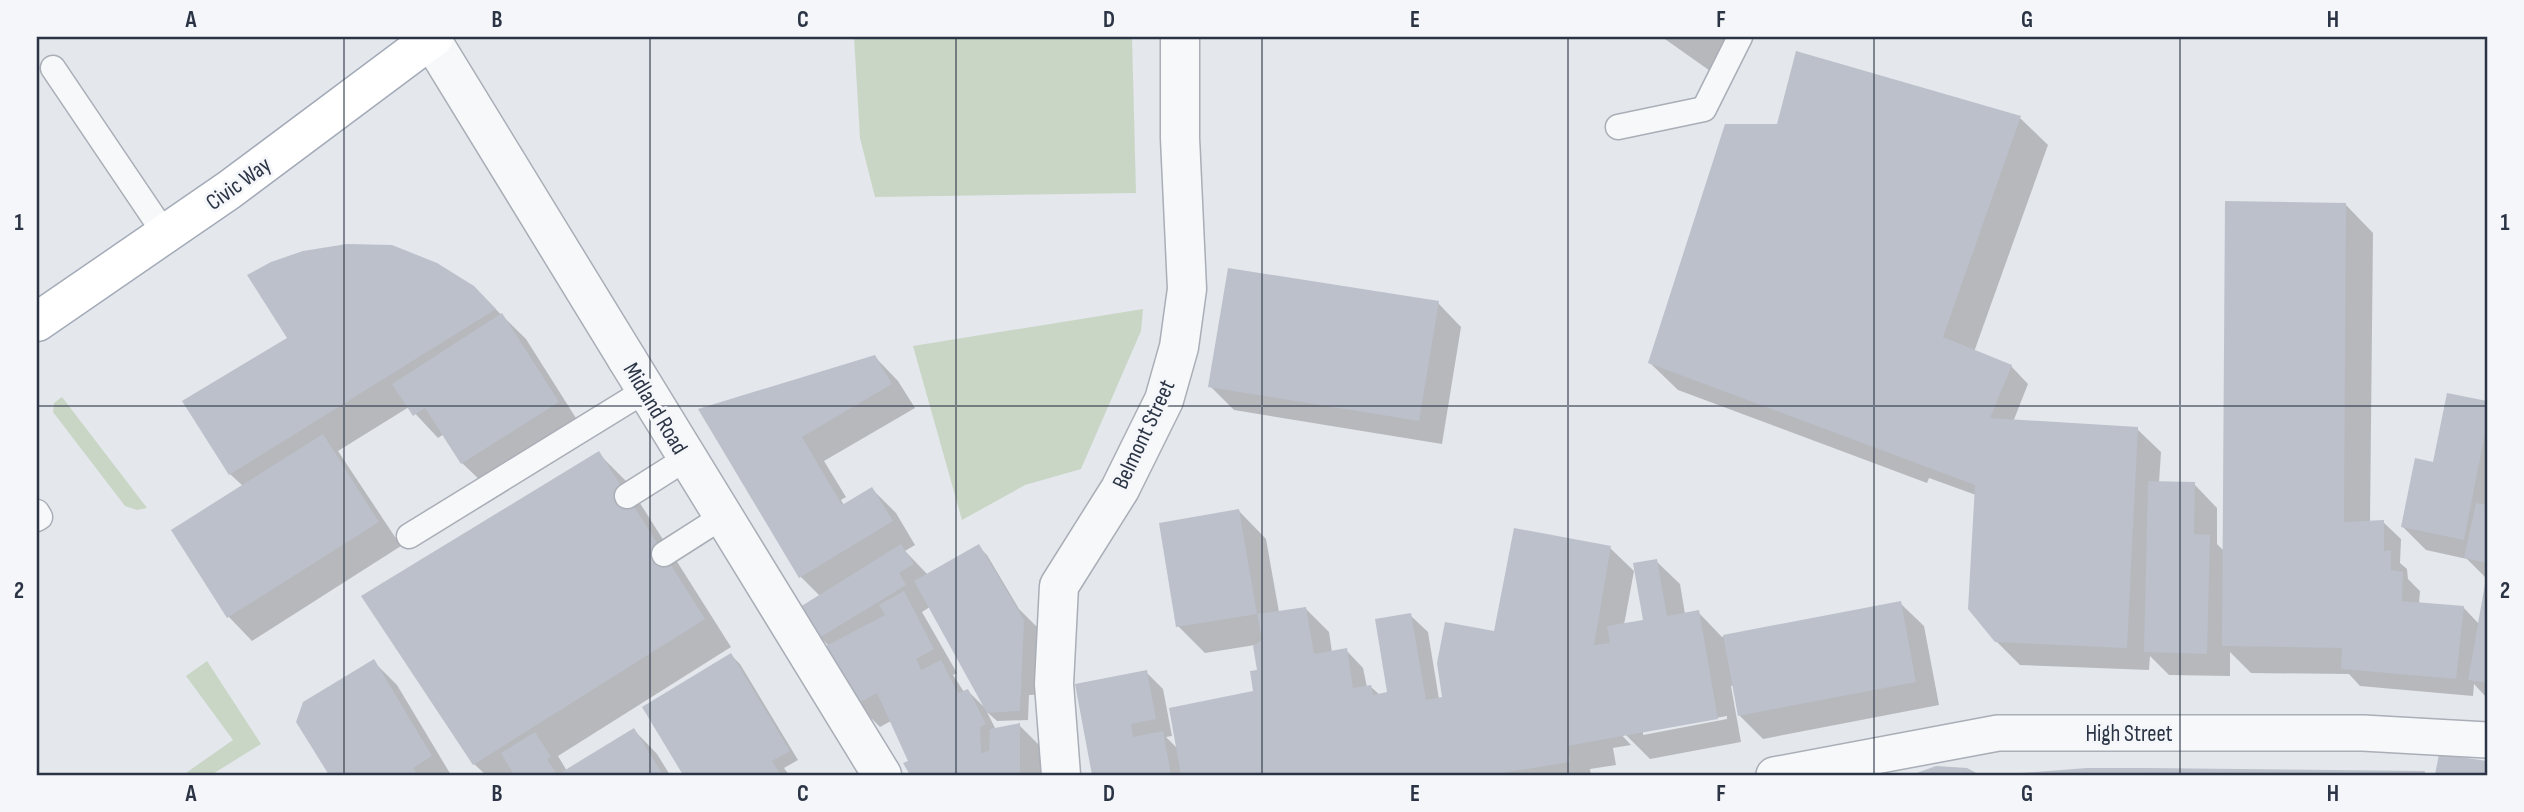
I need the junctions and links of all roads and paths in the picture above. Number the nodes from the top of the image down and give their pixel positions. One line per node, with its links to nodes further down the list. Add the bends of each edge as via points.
1 (1180, 37): 18 (street, Belmont Street, via 1187,289 1179,347 1164,400 1125,478 1059,586 1054,684)
2 (1740, 37): 5 (lane, via 1704,110)
3 (432, 38): 6 (main road, Civic Way); 8 (street, Midland Road)
4 (53, 68): 6 (lane)
5 (1618, 127)
6 (165, 234): 7 (main road, Civic Way)
7 (37, 322)
8 (636, 375): 9 (street, Midland Road); 14 (lane)
9 (687, 458): 10 (lane); 12 (street, Midland Road)
10 (627, 495)
11 (37, 512): 13 (lane)
12 (722, 517): 15 (lane); 17 (street, Midland Road)
13 (37, 519)
14 (409, 536)
15 (664, 554)
16 (2487, 740): 19 (street, High Street, via 2363,733 1998,733)
17 (882, 775)
18 (1061, 775)
19 (1774, 775)

